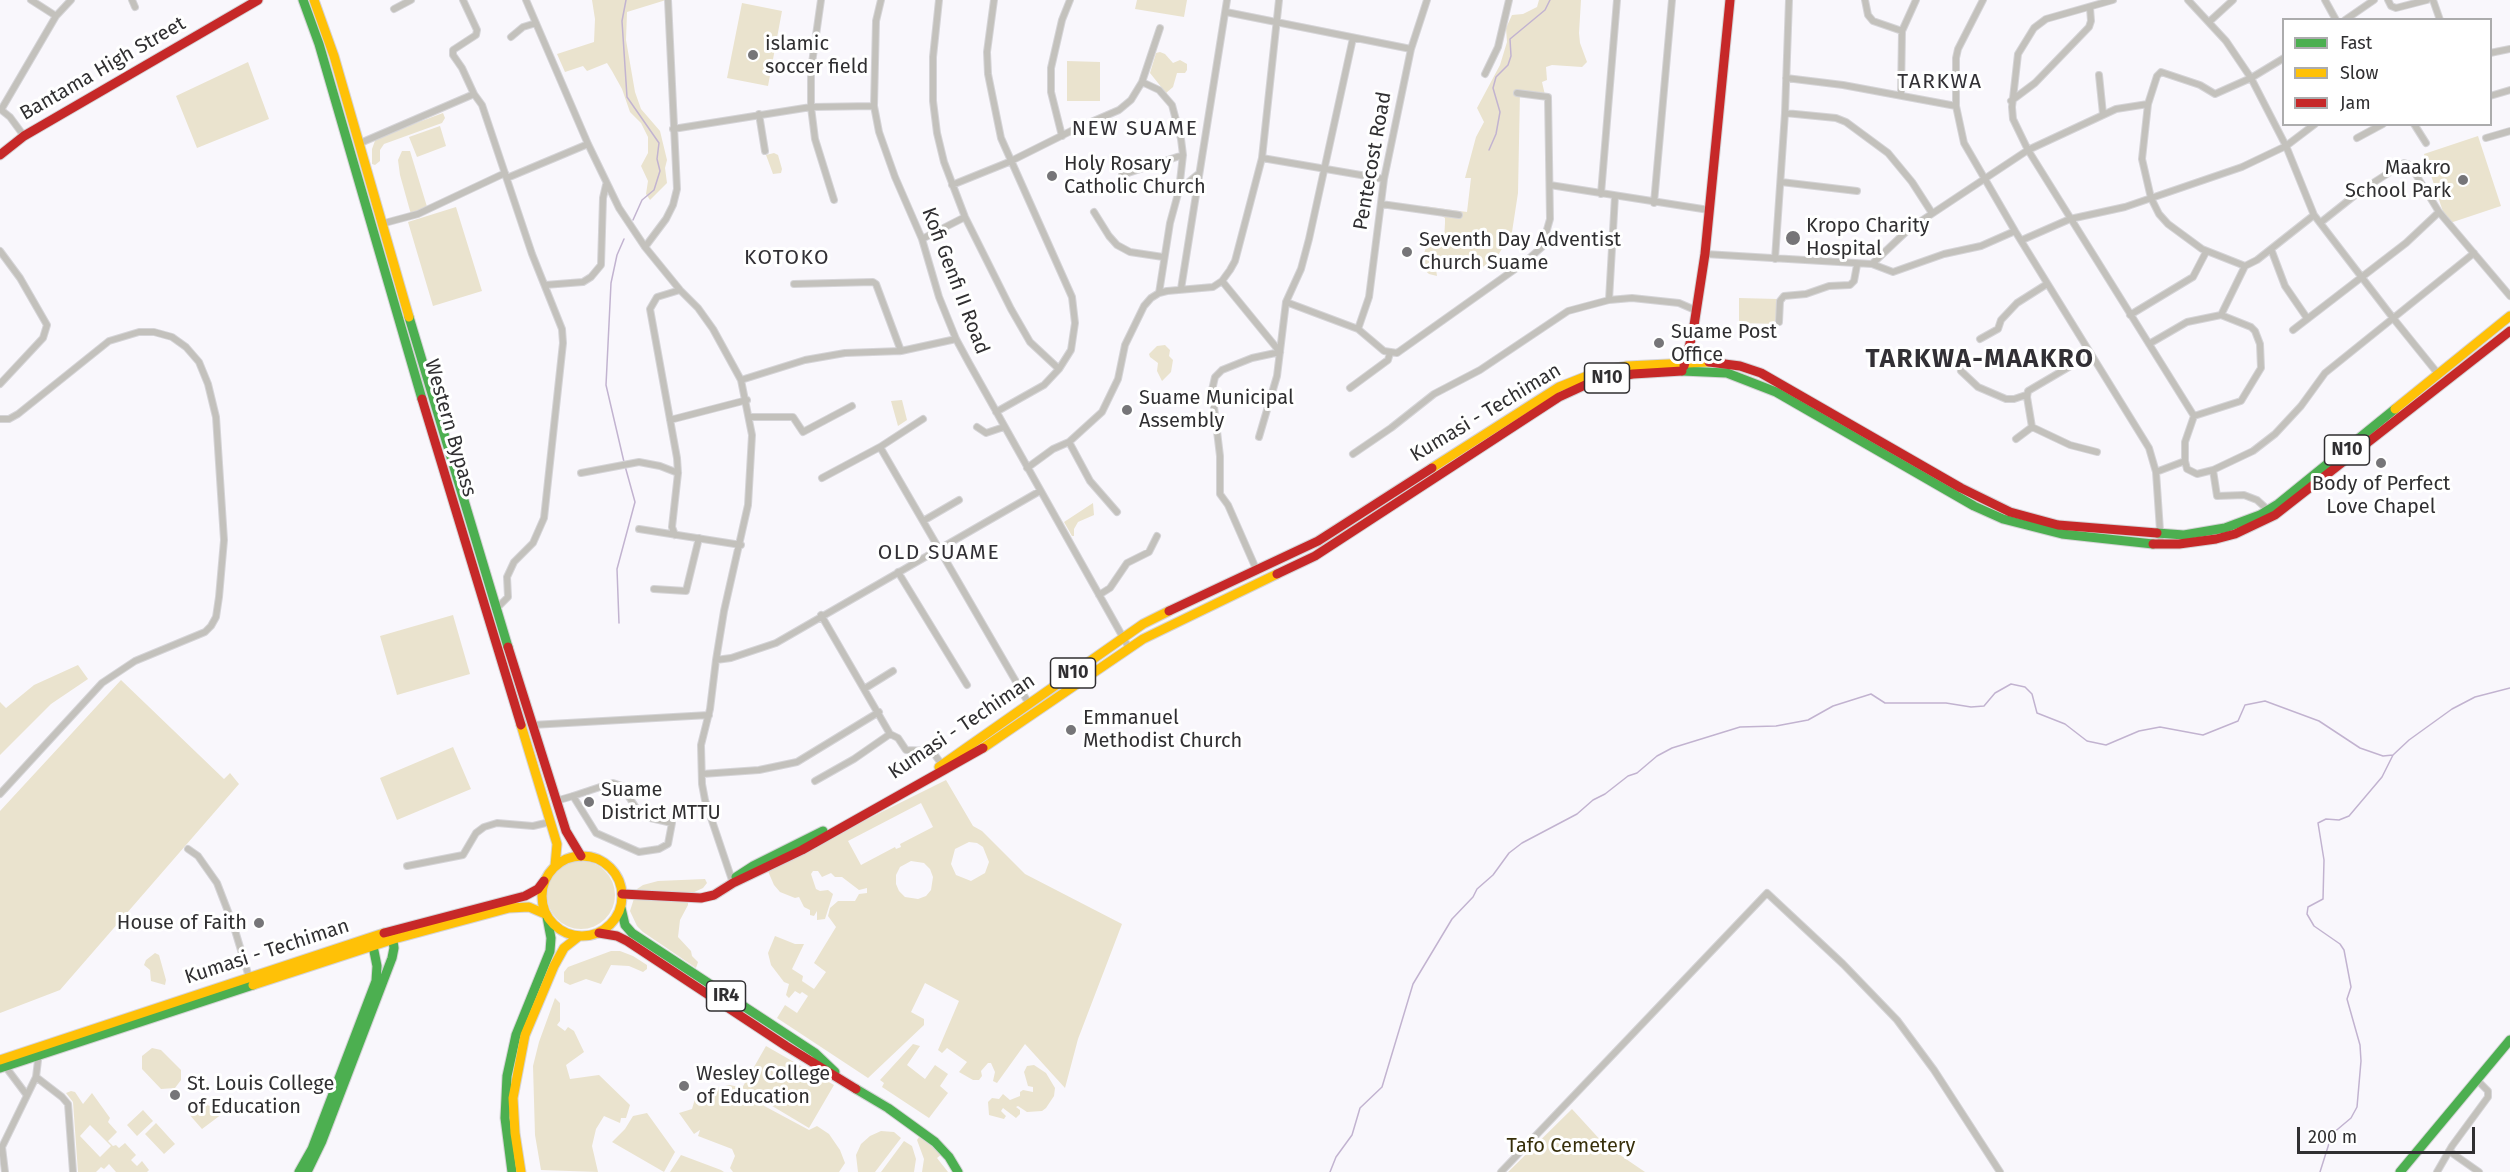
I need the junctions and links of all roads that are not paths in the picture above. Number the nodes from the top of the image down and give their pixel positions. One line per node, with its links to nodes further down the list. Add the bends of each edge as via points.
1 (31, 0): 39 (street)
2 (71, 0): 39 (street)
3 (132, 0): 35 (street)
4 (258, 0): 78 (main road, Bantama High Street)
5 (303, 0): 216 (main road, Western Bypass)
6 (314, 0): 83 (main road, Western Bypass)
7 (411, 0): 37 (street)
8 (463, 0): 61 (street, via 477,30 476,35 453,50 453,55)
9 (526, 0): 45 (street)
10 (668, 0): 76 (street)
11 (821, 0): 66 (street, via 811,70)
12 (881, 0): 67 (street, Kofi Genfi II Road)
13 (939, 0): 100 (street, via 933,101 937,133)
14 (994, 0): 91 (street, via 988,74)
15 (1070, 0): 79 (street, via 1051,68 1051,92)
16 (1227, 0): 38 (street)
17 (1279, 0): 44 (street)
18 (1427, 0): 50 (street, Pentecost Road)
19 (1509, 0): 54 (street, via 1498,47)
20 (1617, 0): 104 (street)
21 (1672, 0): 108 (street)
22 (1730, 0): 110 (main road)
23 (1789, 0): 56 (street)
24 (1865, 0): 47 (street, via 1873,21)
25 (1916, 0): 47 (street)
26 (1983, 0): 68 (street, via 1958,49)
27 (2113, 0): 36 (street)
28 (2188, 0): 43 (street)
29 (2233, 0): 43 (street)
30 (2325, 0): 40 (street)
31 (2374, 0): 41 (street)
32 (2388, 0): 33 (street, via 2396,8)
33 (2427, 0)
34 (2433, 0): 42 (street)
35 (135, 7)
36 (2090, 8): 64 (street, via 2089,27 2035,83); 64 (street, via 2046,19 2034,28 2018,54)
37 (394, 9)
38 (1226, 12): 44 (street); 94 (street)
39 (56, 16): 69 (street)
40 (2335, 18)
41 (2348, 18)
42 (2439, 18)
43 (2210, 21): 57 (street)
44 (1277, 22): 49 (street); 90 (street)
45 (536, 23): 48 (street); 84 (street)
46 (1160, 28): 58 (street)
47 (1902, 31): 62 (street)
48 (511, 37)
49 (1353, 38): 50 (street); 92 (street)
50 (1411, 49): 96 (street, Pentecost Road)
51 (2510, 49): 52 (street)
52 (2492, 52)
53 (2282, 59): 57 (street)
54 (1485, 74)
55 (2099, 75): 72 (street)
56 (1785, 78): 62 (street); 70 (street)
57 (2251, 78): 65 (street, via 2214,94 2161,72); 85 (street)
58 (1142, 82): 79 (street, via 1119,110); 89 (street, via 1159,90 1172,105)
59 (2510, 90): 63 (street)
60 (1517, 93): 101 (street, via 1548,97)
61 (474, 94): 83 (street); 95 (street, via 482,105)
62 (1900, 95): 68 (street)
63 (2492, 95)
64 (2011, 101): 86 (street, via 2013,119)
65 (2148, 104): 72 (street, via 2120,107); 106 (street, via 2142,152)
66 (811, 106): 67 (street); 71 (street); 107 (street, via 815,139)
67 (874, 106): 121 (street, Kofi Genfi II Road, via 895,177)
68 (1956, 106): 97 (street, via 1964,143)
69 (0, 109): 78 (street)
70 (1785, 113): 98 (street); 113 (street, via 1846,122 1888,153)
71 (759, 114): 76 (street); 87 (street)
72 (2103, 114): 86 (street)
73 (2312, 126): 85 (street)
74 (2380, 126): 80 (street)
75 (2415, 126): 82 (street)
76 (673, 129): 123 (street, via 677,173 673,205)
77 (2510, 131): 81 (street)
78 (24, 136): 88 (main road, Bantama High Street)
79 (1062, 136): 91 (street)
80 (2357, 138)
81 (2486, 138)
82 (2426, 143)
83 (358, 144): 119 (main road, Western Bypass)
84 (588, 144): 95 (street); 99 (street)
85 (2286, 146): 106 (street, via 2242,167); 114 (street)
86 (2028, 150): 97 (street); 117 (street)
87 (765, 152)
88 (0, 155)
89 (1183, 155): 93 (street); 102 (street)
90 (1262, 158): 92 (street); 135 (street, via 1235,261)
91 (1010, 162): 100 (street); 163 (street, via 1072,297 1075,323 1071,350)
92 (1326, 171): 96 (street); 144 (street, via 1301,269)
93 (1122, 175)
94 (1197, 175): 102 (street); 139 (street)
95 (506, 176): 119 (street, via 418,214); 138 (street)
96 (1384, 179): 109 (street, Pentecost Road)
97 (1984, 179): 113 (street); 120 (street)
98 (1781, 182): 103 (street); 130 (street)
99 (606, 183): 123 (street); 138 (street, via 601,265 583,282)
100 (952, 185): 116 (street)
101 (1550, 185): 104 (street); 160 (street, via 1549,226 1542,247 1397,353)
102 (1179, 190): 129 (street)
103 (1857, 191)
104 (1600, 194): 105 (street)
105 (1615, 196): 108 (street); 143 (street)
106 (2151, 198): 117 (street); 126 (street, via 2162,219)
107 (834, 200)
108 (1654, 203): 110 (street)
109 (1381, 204): 115 (street); 152 (street, Pentecost Road, via 1369,297)
110 (1709, 210): 128 (main road)
111 (1094, 212): 129 (street, via 1117,245 1130,252)
112 (2439, 212): 118 (street, via 2410,165 2404,163); 127 (street); 134 (street, via 2406,243)
113 (1932, 213): 131 (street)
114 (2314, 214): 118 (street); 124 (street)
115 (1459, 215)
116 (965, 217): 121 (street); 163 (street, via 1030,342)
117 (2070, 219): 122 (street); 146 (street)
118 (2319, 223): 134 (street)
119 (381, 224): 210 (main road, Western Bypass)
120 (2015, 231): 122 (street); 131 (street, via 1982,246 1893,272)
121 (922, 239): 155 (street, Kofi Genfi II Road)
122 (2022, 240): 137 (street)
123 (645, 247): 140 (street)
124 (2271, 249): 133 (street); 149 (street, via 2285,286)
125 (0, 251): 167 (street, via 47,325 43,338)
126 (2206, 252): 133 (street); 146 (street, via 2193,277)
127 (2474, 253): 142 (street); 150 (street)
128 (1704, 254): 130 (street); 145 (main road)
129 (1163, 257): 141 (street)
130 (1775, 260): 132 (street)
131 (1872, 264): 132 (street)
132 (1857, 265): 151 (street, via 1850,285 1784,296)
133 (2244, 266): 147 (street)
134 (2361, 276): 149 (street); 150 (street)
135 (1222, 281): 139 (street, via 1213,287); 159 (street)
136 (794, 284): 158 (street, via 873,282)
137 (2047, 284): 156 (street, via 2018,303 1998,328); 161 (street)
138 (545, 285): 210 (street, via 562,329 563,343 544,518 533,543 514,562 507,577 508,597)
139 (1181, 289): 141 (street)
140 (680, 290): 166 (street, via 713,329); 177 (street, via 657,297 650,309)
141 (1159, 293): 183 (street, via 1144,306 1125,345 1118,379 1102,412)
142 (2510, 296)
143 (1609, 300): 145 (street, via 1679,303); 186 (street, via 1568,312 1480,370 1434,394)
144 (1286, 302): 152 (street); 159 (street)
145 (1695, 310): 162 (main road)
146 (2130, 315): 157 (street)
147 (2221, 315): 157 (street, via 2187,322); 173 (street, via 2255,330 2261,368 2241,401)
148 (2510, 316): 165 (main road, N10)
149 (2307, 318): 153 (street)
150 (2393, 318): 165 (street); 189 (street, via 2325,373 2275,434 2243,457)
151 (1779, 322)
152 (1358, 329): 160 (street)
153 (2293, 330)
154 (2509, 334): 203 (main road, N10, via 2275,515 2216,539)
155 (956, 339): 158 (street); 172 (street, Kofi Genfi II Road)
156 (1980, 339)
157 (2148, 344): 173 (street)
158 (901, 351): 166 (street, via 845,353 805,360)
159 (1280, 352): 181 (street); 206 (street, via 1222,370 1215,377 1212,390 1220,494)
160 (1390, 353): 168 (street, via 1388,360)
161 (2091, 354): 169 (street); 190 (street, via 2149,448)
162 (1684, 366): 203 (main road, N10, via 1727,373 1762,385 2003,519 2062,534); 206 (main road, Kumasi - Techiman / N10, via 1628,366 1597,372 1559,387 1318,541); 213 (main road, N10, via 1614,376 1574,389 1334,544)
163 (1059, 369): 172 (street, via 1044,385)
164 (1961, 371): 169 (street, via 1978,387 2006,399)
165 (2440, 375): 196 (main road, N10)
166 (741, 380): 170 (street)
167 (0, 384)
168 (1350, 388)
169 (2026, 395): 180 (street)
170 (747, 400): 174 (street); 177 (street)
171 (852, 406): 174 (street, via 803,432 793,417)
172 (996, 411): 179 (street, Kofi Genfi II Road)
173 (2194, 416): 187 (street, via 2185,442)
174 (750, 417): 204 (street, via 749,485)
175 (0, 419): 228 (street, via 18,414 109,341 139,332 172,337 199,362 208,384 216,417 224,540 216,617 211,626 135,662 102,683)
176 (922, 419): 184 (street)
177 (670, 420): 192 (street)
178 (977, 427): 179 (street, via 986,434)
179 (1004, 427): 188 (street, Kofi Genfi II Road)
180 (2032, 427): 182 (street); 185 (street, via 2070,445)
181 (1259, 437)
182 (2016, 439)
183 (1069, 442): 188 (street); 197 (street, via 1090,481)
184 (880, 447): 193 (street); 198 (street)
185 (2097, 452)
186 (1353, 454)
187 (2185, 461): 189 (street, via 2192,473); 190 (street)
188 (1027, 468): 194 (street, Kofi Genfi II Road)
189 (2213, 470): 196 (street, via 2217,496 2244,495)
190 (2156, 472): 203 (street)
191 (581, 473): 192 (street, via 630,462)
192 (678, 473): 200 (street, via 672,528)
193 (822, 478)
194 (1040, 491): 205 (street); 209 (street, Kofi Genfi II Road)
195 (959, 500): 198 (street)
196 (2268, 510): 203 (main road, N10, via 2225,528)
197 (1117, 512)
198 (923, 522): 205 (street)
199 (639, 529): 200 (street)
200 (675, 535): 202 (street)
201 (1157, 536): 209 (street, via 1149,552 1127,563 1110,588)
202 (699, 538): 204 (street); 208 (street, via 686,591)
203 (2161, 540)
204 (741, 545): 214 (street)
205 (938, 549): 207 (street); 220 (street)
206 (1257, 571): 212 (main road, Kumasi - Techiman / N10, via 1158,616)
207 (898, 572): 211 (street); 218 (street)
208 (654, 589)
209 (1099, 596): 212 (street, Kofi Genfi II Road)
210 (496, 609): 215 (main road, Western Bypass)
211 (821, 615): 214 (street, via 776,643); 219 (street)
212 (1122, 638): 213 (street, Kofi Genfi II Road); 220 (main road, Kumasi - Techiman / N10)
213 (1129, 648): 225 (main road, N10)
214 (716, 660): 222 (street)
215 (513, 664): 216 (main road); 223 (main road, Western Bypass)
216 (502, 667): 231 (main road, Western Bypass)
217 (893, 671): 219 (street)
218 (967, 685)
219 (864, 689): 221 (street)
220 (1030, 704): 225 (main road, Kumasi - Techiman / N10, via 975,740)
221 (879, 712): 224 (street); 226 (street, via 797,762 759,770)
222 (709, 715): 223 (street); 226 (street, via 700,745)
223 (532, 725): 230 (main road, Western Bypass)
224 (890, 734): 225 (street, via 906,750 932,751); 227 (street)
225 (944, 768): 237 (main road, N10, via 802,850)
226 (702, 774): 237 (street, via 705,800)
227 (815, 781)
228 (0, 794)
229 (573, 796): 229 (street, via 613,783 622,786 646,818 672,823 668,844 639,852 596,833); 230 (street)
230 (556, 801): 233 (main road, Western Bypass)
231 (550, 822): 234 (street, via 533,826 497,823 476,833 463,855); 235 (main road, Western Bypass, via 557,844)
232 (188, 849): 245 (street, via 198,856 217,883)
233 (580, 856): 235 (main road); 238 (main road, via 608,865 619,879)
234 (407, 866)
235 (555, 866): 236 (main road)
236 (544, 881): 240 (main road); 242 (main road, Kumasi - Techiman, via 525,896)
237 (733, 882): 238 (main road, N10, via 714,895 700,898)
238 (622, 894): 239 (main road)
239 (621, 908): 241 (main road); 250 (main road, IR4, via 625,925 632,933 820,1057)
240 (546, 916): 242 (main road, Kumasi - Techiman, via 529,907 509,908); 243 (main road, via 561,930); 259 (main road, via 550,951 516,1035 507,1076 505,1127)
241 (599, 933): 243 (main road); 250 (main road, IR4, via 627,941)
242 (392, 935): 244 (main road, Kumasi - Techiman); 258 (main road, via 392,958 366,1031)
243 (578, 937): 260 (main road, via 564,948 554,966 525,1035 513,1098)
244 (372, 941): 245 (main road, Kumasi - Techiman); 247 (main road, Kumasi - Techiman); 257 (main road, via 378,974 312,1149)
245 (249, 978): 247 (main road, Kumasi - Techiman)
246 (2510, 1040): 251 (main road)
247 (38, 1051): 248 (main road, Kumasi - Techiman); 249 (street)
248 (2, 1064): 252 (street)
249 (36, 1077): 252 (street); 256 (street, via 68,1104)
250 (841, 1078): 261 (main road, IR4, via 935,1142)
251 (2477, 1080): 254 (street, via 2488,1090 2488,1097); 264 (main road)
252 (26, 1094): 253 (street)
253 (1, 1148): 255 (street)
254 (2449, 1151): 265 (street); 266 (street)
255 (5, 1172)
256 (73, 1172)
257 (299, 1172)
258 (307, 1172)
259 (512, 1172)
260 (522, 1172)
261 (958, 1172)
262 (1501, 1172): 263 (street, via 1767,893 1897,1020)
263 (2000, 1172)
264 (2400, 1172)
265 (2437, 1172)
266 (2479, 1172)

